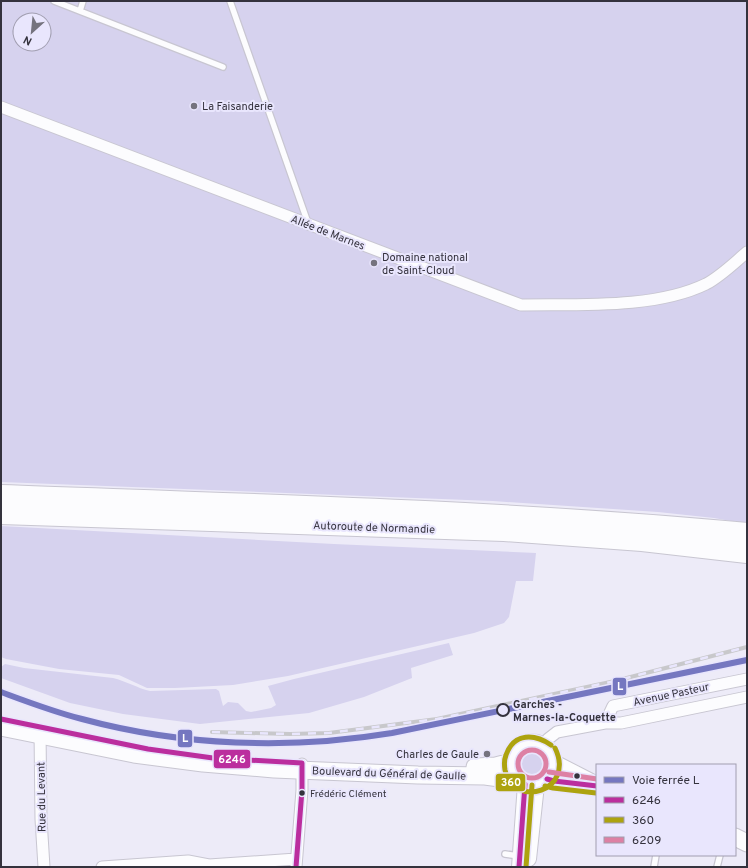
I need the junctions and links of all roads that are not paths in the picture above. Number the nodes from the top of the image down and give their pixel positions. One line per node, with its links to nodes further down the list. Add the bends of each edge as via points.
1 (54, 1): 4 (lane)
2 (84, 1): 4 (lane)
3 (230, 1): 7 (lane)
4 (80, 11): 5 (lane)
5 (223, 67)
6 (1, 107): 7 (street, Allée de Marnes)
7 (309, 224): 8 (street, Allée de Marnes, via 522,305 610,304 671,296 706,283)
8 (747, 252)
9 (1, 495): 11 (highway, Autoroute de Normandie, via 505,514)
10 (1, 514): 12 (highway, Autoroute de Normandie, via 504,531)
11 (747, 533)
12 (747, 552)
13 (747, 679): 15 (street, Avenue Pasteur, via 613,706)
14 (747, 697): 15 (street, Avenue Pasteur, via 621,723)
15 (607, 718): 19 (street, Avenue Pasteur, via 557,732)
16 (1, 719): 18 (main road, Boulevard du Général de Gaulle)
17 (1, 727): 18 (main road, Boulevard du Général de Gaulle)
18 (40, 731): 22 (main road, Boulevard du Général de Gaulle, via 213,758); 33 (street, Rue du Levant)
19 (543, 746): 20 (main road, via 530,743 523,745 515,752); 21 (main road, via 548,750)
20 (511, 762): 22 (main road, Boulevard du Général de Gaulle, via 496,766 423,768); 23 (main road, via 512,771)
21 (553, 763): 23 (main road, via 550,774); 24 (main road, Boulevard du Général de Gaulle)
22 (301, 767): 23 (main road, Boulevard du Général de Gaulle, via 418,775 484,776); 31 (street, via 302,790)
23 (531, 782): 25 (main road, Boulevard du Général de Gaulle); 32 (street)
24 (596, 785)
25 (596, 786)
26 (736, 838): 27 (main road)
27 (747, 843)
28 (505, 854): 32 (lane)
29 (656, 856): 35 (lane)
30 (720, 856): 36 (lane)
31 (296, 863): 34 (street, via 209,865 188,861)
32 (522, 863)
33 (44, 867)
34 (102, 867)
35 (654, 867)
36 (717, 867)

